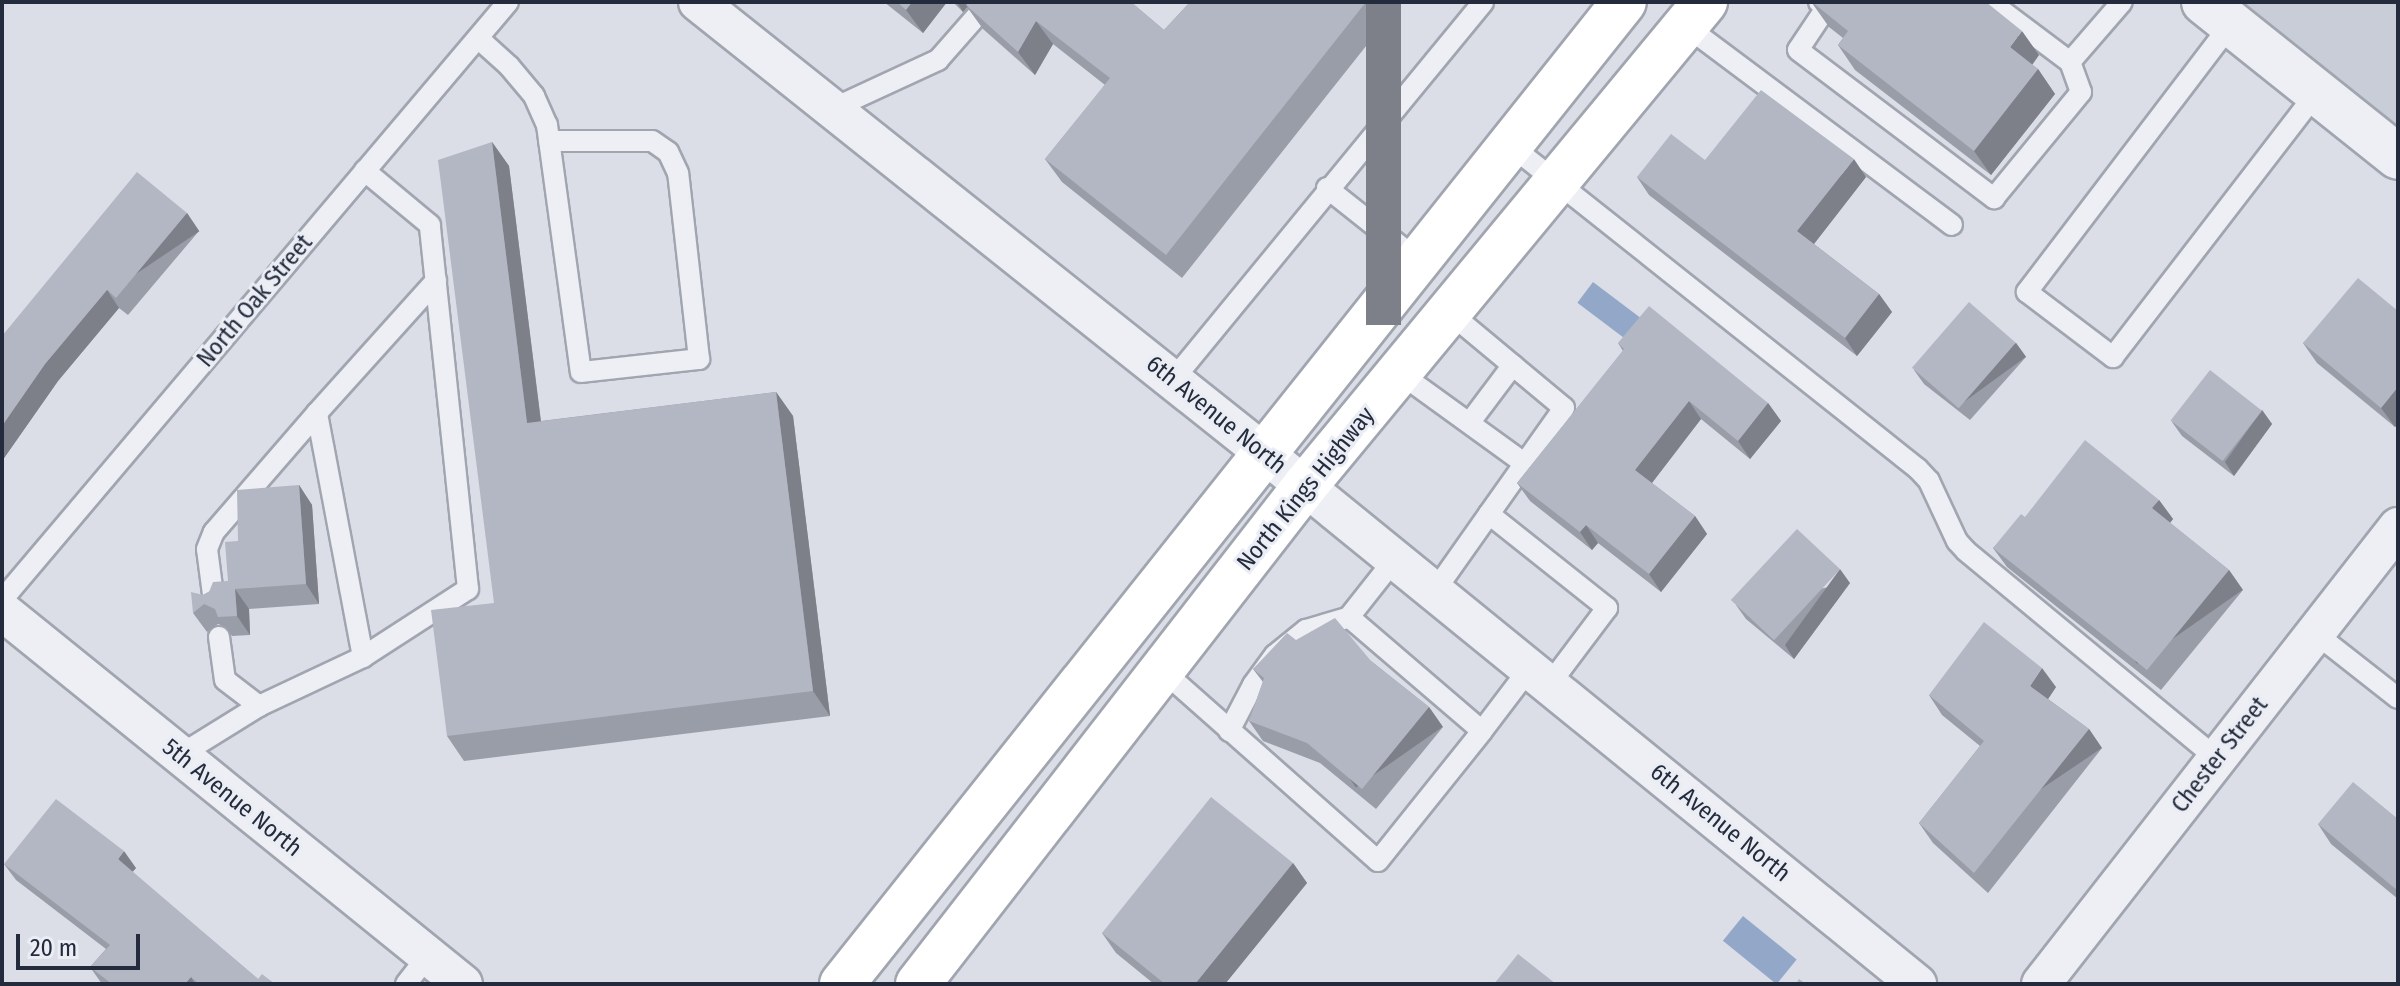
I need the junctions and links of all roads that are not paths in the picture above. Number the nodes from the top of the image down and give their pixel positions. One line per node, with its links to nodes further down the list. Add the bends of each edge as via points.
1 (508, 2): 11 (lane, North Oak Street)
2 (698, 2): 14 (street, 6th Avenue North)
3 (989, 2): 14 (lane, via 938,60)
4 (1483, 2): 20 (lane)
5 (1624, 2): 16 (main road)
6 (1819, 2): 12 (lane, via 1826,8 1798,50 1994,198 2081,92)
7 (1990, 2): 12 (lane)
8 (2122, 2): 12 (lane)
9 (2218, 13): 13 (street); 13 (lane, via 2027,292 2113,357)
10 (1696, 14): 19 (main road, North Kings Highway); 21 (lane)
11 (478, 38): 15 (lane, via 534,96); 18 (lane, North Oak Street)
12 (2070, 62)
13 (2317, 92): 17 (street)
14 (832, 109): 27 (street, 6th Avenue North)
15 (549, 141): 15 (lane, via 581,372 699,359 678,173 668,152 652,141)
16 (1510, 145): 19 (lane); 22 (main road)
17 (2398, 157)
18 (365, 171): 23 (lane, via 430,225); 37 (lane, North Oak Street)
19 (1558, 184): 24 (main road, North Kings Highway); 51 (lane, via 1918,469 1966,551)
20 (1327, 188): 22 (lane); 27 (lane)
21 (1952, 225)
22 (1418, 260): 30 (main road)
23 (436, 281): 28 (lane); 43 (lane, via 468,589)
24 (1450, 313): 25 (lane); 26 (main road, North Kings Highway)
25 (1513, 365): 29 (lane); 31 (lane, via 1538,394 1564,408)
26 (1401, 374): 29 (lane); 32 (main road, North Kings Highway)
27 (1172, 381): 30 (street, 6th Avenue North)
28 (317, 413): 38 (lane, via 214,532 207,549); 43 (lane)
29 (1470, 422): 31 (lane, via 1505,441)
30 (1264, 453): 32 (street, 6th Avenue North); 54 (main road)
31 (1524, 463): 33 (lane)
32 (1305, 486): 35 (street, 6th Avenue North); 44 (main road, North Kings Highway)
33 (1489, 514): 36 (lane); 45 (lane, via 1607,608)
34 (2398, 527): 41 (street, Chester Street)
35 (1394, 560): 36 (street, 6th Avenue North); 40 (lane)
36 (1434, 592): 45 (street, 6th Avenue North)
37 (2, 600)
38 (214, 602)
39 (2, 611): 50 (street, 5th Avenue North)
40 (1349, 617): 48 (lane, via 1306,630 1275,655); 49 (lane)
41 (2315, 633): 46 (lane); 51 (street, Chester Street)
42 (219, 637): 47 (lane, via 225,680)
43 (363, 657): 47 (lane)
44 (1162, 670): 48 (lane); 55 (main road, North Kings Highway)
45 (1539, 677): 49 (lane); 56 (street, 6th Avenue North)
46 (2398, 698)
47 (259, 706): 50 (lane)
48 (1229, 731): 49 (lane, via 1378,861)
49 (1482, 731)
50 (180, 755): 52 (street, 5th Avenue North)
51 (2217, 759): 57 (street, Chester Street)
52 (417, 970): 53 (street, 5th Avenue North)
53 (463, 984)
54 (842, 984)
55 (918, 984)
56 (1917, 984)
57 (2041, 984)

